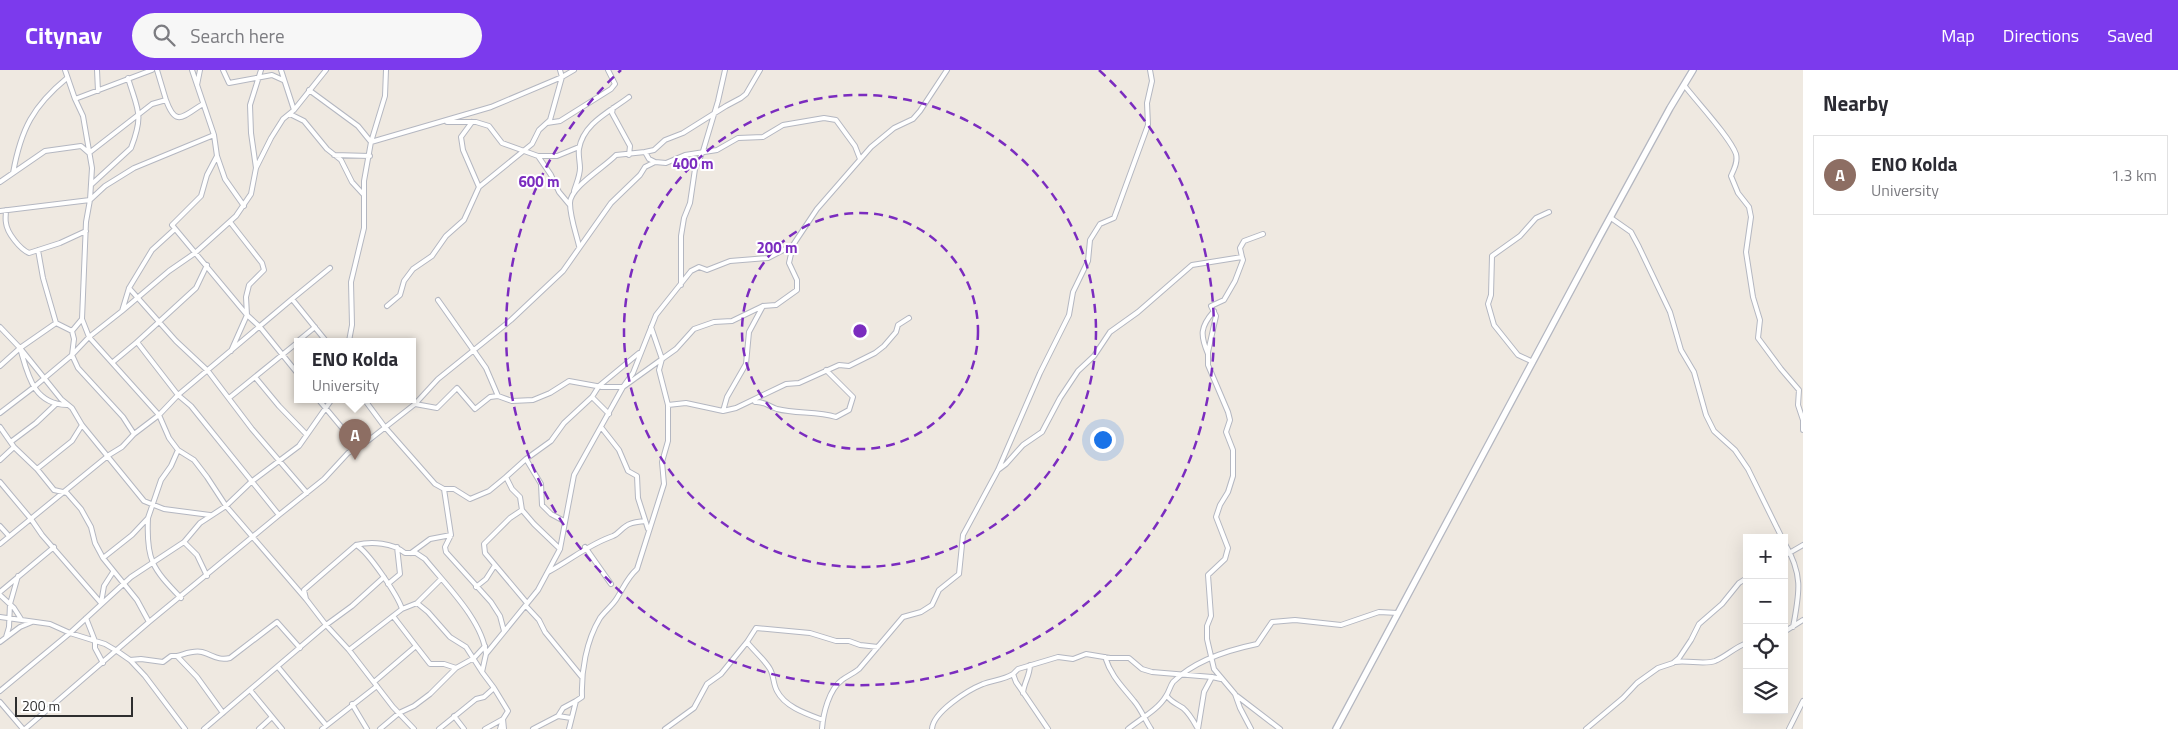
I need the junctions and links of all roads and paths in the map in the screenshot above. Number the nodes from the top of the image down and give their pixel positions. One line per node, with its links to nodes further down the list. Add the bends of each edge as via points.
1 (65, 70): 21 (street)
2 (97, 70): 28 (street)
3 (152, 70): 22 (street)
4 (157, 70): 31 (street)
5 (192, 70): 26 (street)
6 (200, 70): 26 (street)
7 (223, 70): 23 (street, via 229,83)
8 (261, 70): 23 (street)
9 (281, 70): 24 (street)
10 (326, 70): 27 (street)
11 (386, 70): 42 (street, via 386,96)
12 (560, 70): 20 (street)
13 (574, 70): 20 (street)
14 (608, 70): 40 (street, via 615,84 611,89 560,121)
15 (725, 70): 37 (street)
16 (760, 70): 37 (street, via 746,94)
17 (947, 70): 54 (street, via 913,119 894,128)
18 (1150, 70): 160 (street, via 1148,125 1142,145 1114,218 1100,224 1090,240 1088,261 1073,292 1069,315)
19 (1694, 70): 25 (main road)
20 (562, 77): 38 (street, via 491,107); 40 (street)
21 (67, 78): 30 (street); 58 (street, via 44,98 23,130)
22 (128, 78): 28 (street); 35 (street)
23 (258, 79): 24 (street, via 272,76); 56 (street, via 250,105)
24 (283, 80): 34 (street)
25 (1684, 85): 70 (main road); 148 (street, via 1736,154 1731,176 1749,207 1751,217 1746,252 1760,320 1758,338 1799,390)
26 (197, 86): 32 (street)
27 (309, 90): 34 (street); 42 (street, via 358,126)
28 (98, 91): 30 (street)
29 (629, 97): 33 (street)
30 (75, 99): 47 (street, via 83,116)
31 (166, 100): 32 (street, via 175,118); 35 (street, via 152,104)
32 (203, 104): 41 (street)
33 (613, 108): 43 (street, via 592,124); 49 (street, via 612,113 630,146)
34 (294, 110): 36 (street)
35 (140, 113): 47 (street); 60 (street, via 131,148)
36 (290, 114): 48 (street, via 304,121); 56 (street, via 283,119)
37 (715, 114): 45 (street); 46 (street, via 665,140 654,150)
38 (444, 122): 39 (street); 42 (street)
39 (472, 122): 44 (street, via 489,126 502,143); 61 (street, via 461,137 463,150)
40 (547, 123): 44 (street)
41 (214, 135): 50 (street); 64 (street, via 134,168)
42 (371, 142): 51 (street)
43 (579, 147): 52 (street, via 557,156); 62 (street, via 580,170)
44 (523, 151): 52 (street); 61 (street)
45 (704, 151): 54 (street, via 717,150 738,138 763,137 783,125 824,118 836,120 855,146); 55 (street, via 666,163); 82 (street, via 695,168 690,203 684,218)
46 (645, 152): 49 (street); 53 (street)
47 (89, 153): 58 (street, via 81,146 45,151); 60 (street)
48 (334, 155): 51 (street); 63 (street, via 341,160 352,182)
49 (629, 155): 62 (street, via 616,155)
50 (217, 156): 66 (street, via 225,179); 72 (street, via 207,174 201,196 172,225)
51 (370, 156): 63 (street)
52 (538, 156): 65 (street)
53 (649, 159): 55 (street); 57 (street)
54 (860, 160): 75 (street, via 817,209)
55 (655, 162): 57 (street)
56 (256, 168): 66 (street, via 252,194)
57 (645, 168): 76 (street, via 611,203 589,237)
58 (13, 173): 59 (street)
59 (0, 182)
60 (92, 184): 64 (street)
61 (479, 187): 87 (street, via 464,220 446,236 432,256 412,269 400,295)
62 (574, 193): 65 (street)
63 (363, 194): 104 (street, via 364,228 351,282)
64 (90, 200): 67 (street); 73 (street)
65 (570, 204): 76 (street)
66 (244, 206): 71 (street)
67 (6, 210): 68 (street); 77 (street, via 6,225 12,236 24,250)
68 (0, 211)
69 (1549, 212): 116 (street, via 1536,218 1520,236 1492,256 1492,295 1488,304 1494,325 1518,354)
70 (1611, 218): 116 (main road); 178 (street, via 1630,232 1640,247 1670,312 1681,350 1694,372 1706,415 1714,431 1748,469)
71 (230, 222): 78 (street); 91 (street, via 264,270 250,285 246,297)
72 (174, 229): 78 (street); 83 (street, via 152,250)
73 (86, 231): 77 (street); 93 (street)
74 (1263, 234): 79 (street, via 1244,241 1240,248)
75 (793, 245): 82 (street, via 768,258 730,261 707,270 699,267 691,271); 88 (street, via 788,264 797,280 797,290 776,305)
76 (579, 246): 108 (street, via 563,271)
77 (38, 250): 94 (street)
78 (195, 253): 80 (street); 84 (street)
79 (1242, 257): 90 (street, via 1235,281 1224,300 1211,306); 160 (street, via 1192,265 1110,332 1094,356 1078,370 1042,432 1022,444)
80 (207, 265): 91 (street); 95 (street, via 196,288)
81 (330, 268): 85 (street)
82 (681, 285): 99 (street, via 661,308)
83 (129, 288): 84 (street); 89 (street)
84 (137, 298): 89 (street); 95 (street)
85 (292, 300): 97 (street); 98 (street)
86 (438, 300): 108 (street)
87 (387, 306)
88 (763, 306): 114 (street, via 732,321 714,322 694,329); 140 (street, via 750,332 746,364)
89 (122, 311): 101 (street)
90 (1214, 312): 113 (street, via 1216,316); 113 (street, via 1204,322 1202,334)
91 (247, 315): 97 (street); 110 (street)
92 (908, 318): 119 (street, via 875,353 849,366 839,365)
93 (82, 319): 100 (street); 101 (street)
94 (56, 323): 100 (street); 107 (street)
95 (159, 323): 105 (street); 120 (street)
96 (0, 327): 107 (street)
97 (260, 327): 110 (street); 112 (street)
98 (315, 327): 102 (street); 103 (street)
99 (651, 327): 109 (street); 114 (street)
100 (72, 330): 111 (street)
101 (89, 337): 111 (street); 115 (street)
102 (303, 338)
103 (324, 338)
104 (350, 338)
105 (137, 342): 115 (street); 126 (street)
106 (294, 345): 112 (street)
107 (20, 348): 117 (street); 122 (street); 124 (street)
108 (475, 351): 127 (street); 134 (street, via 438,379)
109 (641, 351): 123 (street); 125 (street)
110 (229, 354): 120 (street)
111 (72, 355): 122 (street); 149 (street, via 78,368 123,417)
112 (282, 355): 118 (street); 121 (street)
113 (1208, 355): 245 (street, via 1208,365 1228,412 1230,420 1226,432 1233,450 1233,476 1216,517 1226,539 1226,554 1208,576 1211,616 1207,639)
114 (662, 360): 125 (street); 138 (street, via 659,370)
115 (113, 362): 143 (street)
116 (1532, 362): 216 (main road)
117 (0, 366)
118 (294, 369)
119 (826, 370): 130 (street, via 799,383 786,384); 130 (street, via 853,397 849,410 836,416 777,409 762,402)
120 (208, 371): 126 (street); 129 (street)
121 (255, 377): 129 (street); 150 (street)
122 (44, 378): 124 (street); 137 (street)
123 (599, 386): 125 (street); 127 (street, via 569,380 533,400 512,401); 128 (street)
124 (34, 387): 136 (street, via 45,400); 141 (street)
125 (623, 388): 142 (street)
126 (178, 395): 143 (street); 163 (street, via 191,406)
127 (498, 396): 135 (street, via 490,397 475,410 457,388 437,408)
128 (592, 397): 142 (street); 157 (street, via 564,422 551,441)
129 (229, 398): 156 (street)
130 (752, 402): 140 (street)
131 (322, 403): 139 (street)
132 (329, 403): 139 (street)
133 (367, 403): 146 (street)
134 (416, 403)
135 (415, 404): 146 (street)
136 (55, 405): 137 (street); 151 (street)
137 (68, 405): 144 (street)
138 (668, 405): 140 (street, via 686,403); 177 (street, via 668,441 662,462 664,484)
139 (326, 408): 150 (street); 153 (street)
140 (723, 411)
141 (0, 413)
142 (609, 414): 147 (street)
143 (159, 415): 149 (street); 154 (street)
144 (82, 425): 155 (street); 159 (street, via 72,441)
145 (0, 426): 151 (street)
146 (384, 426): 153 (street); 164 (street, via 435,484)
147 (601, 427): 174 (street, via 574,475); 175 (street, via 619,450 628,471 637,476 638,498)
148 (1803, 430)
149 (134, 434): 155 (street, via 122,447)
150 (306, 434): 156 (street, via 299,446)
151 (12, 442): 152 (street)
152 (14, 447): 158 (street); 159 (street)
153 (358, 447): 166 (street)
154 (178, 450): 167 (street, via 161,480); 168 (street, via 194,460)
155 (108, 455): 165 (street); 167 (street, via 144,501)
156 (279, 459): 163 (street); 166 (street)
157 (526, 459): 161 (street); 174 (street, via 541,484 542,505)
158 (0, 460)
159 (37, 468): 165 (street, via 54,490)
160 (998, 470): 237 (street, via 963,535 959,574 939,590 932,605 903,617)
161 (506, 477): 164 (street, via 489,491 470,499 454,489); 169 (street, via 520,497)
162 (0, 482): 173 (street)
163 (251, 482): 168 (street); 171 (street)
164 (444, 489): 180 (street)
165 (63, 493): 173 (street); 194 (street, via 81,510)
166 (307, 493): 171 (street)
167 (153, 505): 170 (street); 172 (street)
168 (226, 506): 170 (street); 181 (street)
169 (522, 510): 189 (street); 196 (street, via 484,544 485,553)
170 (210, 515): 182 (street)
171 (279, 516): 181 (street)
172 (148, 518): 194 (street); 195 (street)
173 (31, 519): 179 (street); 187 (street)
174 (564, 521): 189 (street)
175 (645, 521): 177 (street); 190 (street, via 627,525 615,536)
176 (0, 526): 179 (street)
177 (648, 530): 255 (street, via 637,569 627,578 592,634)
178 (1780, 534)
179 (9, 536): 183 (street)
180 (451, 536): 192 (street, via 430,540); 207 (street, via 446,552)
181 (253, 538): 200 (street); 210 (street)
182 (184, 542): 195 (street); 200 (street, via 197,555)
183 (0, 544)
184 (356, 545): 188 (street, via 366,542); 201 (street, via 362,548); 210 (street, via 304,590)
185 (1803, 545): 191 (street)
186 (1788, 546): 191 (street)
187 (54, 547): 199 (street); 211 (street)
188 (397, 547): 192 (street); 205 (street, via 400,574)
189 (560, 548): 198 (street)
190 (585, 548): 198 (street); 206 (street)
191 (1792, 551): 193 (street); 226 (street, via 1801,573 1802,591)
192 (411, 553): 202 (street, via 425,559)
193 (1788, 554)
194 (103, 558): 197 (street)
195 (151, 563): 204 (street); 209 (street)
196 (495, 565): 207 (street); 214 (street)
197 (113, 572): 204 (street); 211 (street, via 104,586)
198 (548, 572): 214 (street)
199 (18, 576): 208 (street); 213 (street)
200 (207, 576): 209 (street)
201 (384, 577): 205 (street); 225 (street)
202 (441, 579): 212 (street); 236 (street, via 473,620)
203 (1745, 579): 248 (street, via 1699,624)
204 (124, 583): 211 (street); 224 (street)
205 (388, 584): 215 (street)
206 (611, 584)
207 (476, 587): 228 (street, via 492,602)
208 (0, 594): 213 (street)
209 (181, 598): 224 (street)
210 (306, 600): 225 (street)
211 (101, 603): 220 (street)
212 (417, 603): 215 (street); 244 (street)
213 (10, 604): 219 (street); 221 (street)
214 (527, 604): 228 (street); 255 (street)
215 (402, 609): 217 (street)
216 (1399, 613): 245 (street, via 1379,612 1341,625 1294,620 1272,622 1257,644); 303 (main road)
217 (393, 616): 235 (street); 239 (street)
218 (0, 617): 219 (street)
219 (9, 618): 221 (street); 230 (street)
220 (86, 618): 229 (street); 231 (street)
221 (21, 619): 223 (street)
222 (1803, 620): 226 (street)
223 (32, 622): 229 (street, via 50,624); 230 (street)
224 (149, 622): 240 (street)
225 (326, 625): 238 (street); 239 (street)
226 (1792, 627): 227 (street)
227 (1788, 630)
228 (504, 631): 241 (street)
229 (70, 633): 231 (street); 261 (street)
230 (6, 637): 232 (street)
231 (95, 641): 240 (street); 247 (street)
232 (0, 642)
233 (747, 642): 237 (street, via 756,628 770,628); 277 (street, via 768,667 781,698); 294 (street, via 721,674 707,684 694,708)
234 (1743, 644): 248 (street, via 1716,661)
235 (416, 646): 251 (street, via 430,664); 258 (street)
236 (486, 646): 241 (street); 244 (street)
237 (878, 647): 277 (street, via 852,676 841,680)
238 (300, 648): 242 (street, via 277,622 230,658 220,660 201,652); 250 (street)
239 (348, 650): 258 (street)
240 (117, 651): 246 (street); 247 (street)
241 (486, 654): 252 (street)
242 (177, 656): 246 (street, via 163,662); 270 (street)
243 (1105, 657): 249 (street, via 1086,654); 254 (street, via 1129,658 1142,669); 274 (street, via 1109,670)
244 (474, 658): 251 (street); 252 (street)
245 (1211, 658): 254 (street); 257 (street)
246 (130, 660): 280 (street)
247 (102, 663): 279 (street)
248 (1673, 663): 304 (street, via 1658,668 1638,683)
249 (1030, 665): 253 (street); 262 (street, via 1030,675 1024,682)
250 (278, 667): 260 (street); 278 (street)
251 (456, 668): 269 (street, via 430,694)
252 (482, 672): 259 (street)
253 (1012, 674): 262 (street); 296 (street, via 1003,680 984,684 947,707 937,716)
254 (1182, 675): 256 (street); 264 (street)
255 (581, 677): 265 (street, via 582,697)
256 (1212, 677): 257 (street); 300 (street, via 1204,692)
257 (1221, 679): 263 (street)
258 (375, 684): 268 (street); 269 (street)
259 (494, 688): 271 (street); 276 (street, via 507,707 508,713)
260 (250, 690): 270 (street); 273 (street)
261 (0, 691)
262 (1023, 692): 297 (street)
263 (1235, 694): 301 (street); 302 (street)
264 (1166, 696): 274 (street); 300 (street, via 1183,708)
265 (576, 700): 272 (street, via 563,708); 275 (street)
266 (1803, 701): 305 (street)
267 (0, 702): 279 (street)
268 (352, 704): 278 (street); 285 (street)
269 (399, 713): 286 (street); 287 (street)
270 (223, 714): 281 (street)
271 (454, 716): 288 (street); 289 (street)
272 (558, 716): 275 (street); 292 (street)
273 (272, 717): 282 (street); 283 (street)
274 (1144, 717): 298 (street); 299 (street)
275 (571, 718): 293 (street)
276 (503, 719): 290 (street); 291 (street)
277 (823, 720): 295 (street)
278 (326, 725): 284 (street)
279 (24, 729)
280 (185, 729)
281 (204, 729)
282 (259, 729)
283 (282, 729)
284 (322, 729)
285 (367, 729)
286 (380, 729)
287 (414, 729)
288 (438, 729)
289 (464, 729)
290 (485, 729)
291 (502, 729)
292 (533, 729)
293 (569, 729)
294 (665, 729)
295 (822, 729)
296 (932, 729)
297 (1048, 729)
298 (1128, 729)
299 (1151, 729)
300 (1198, 729)
301 (1251, 729)
302 (1280, 729)
303 (1336, 729)
304 (1586, 729)
305 (1790, 729)

